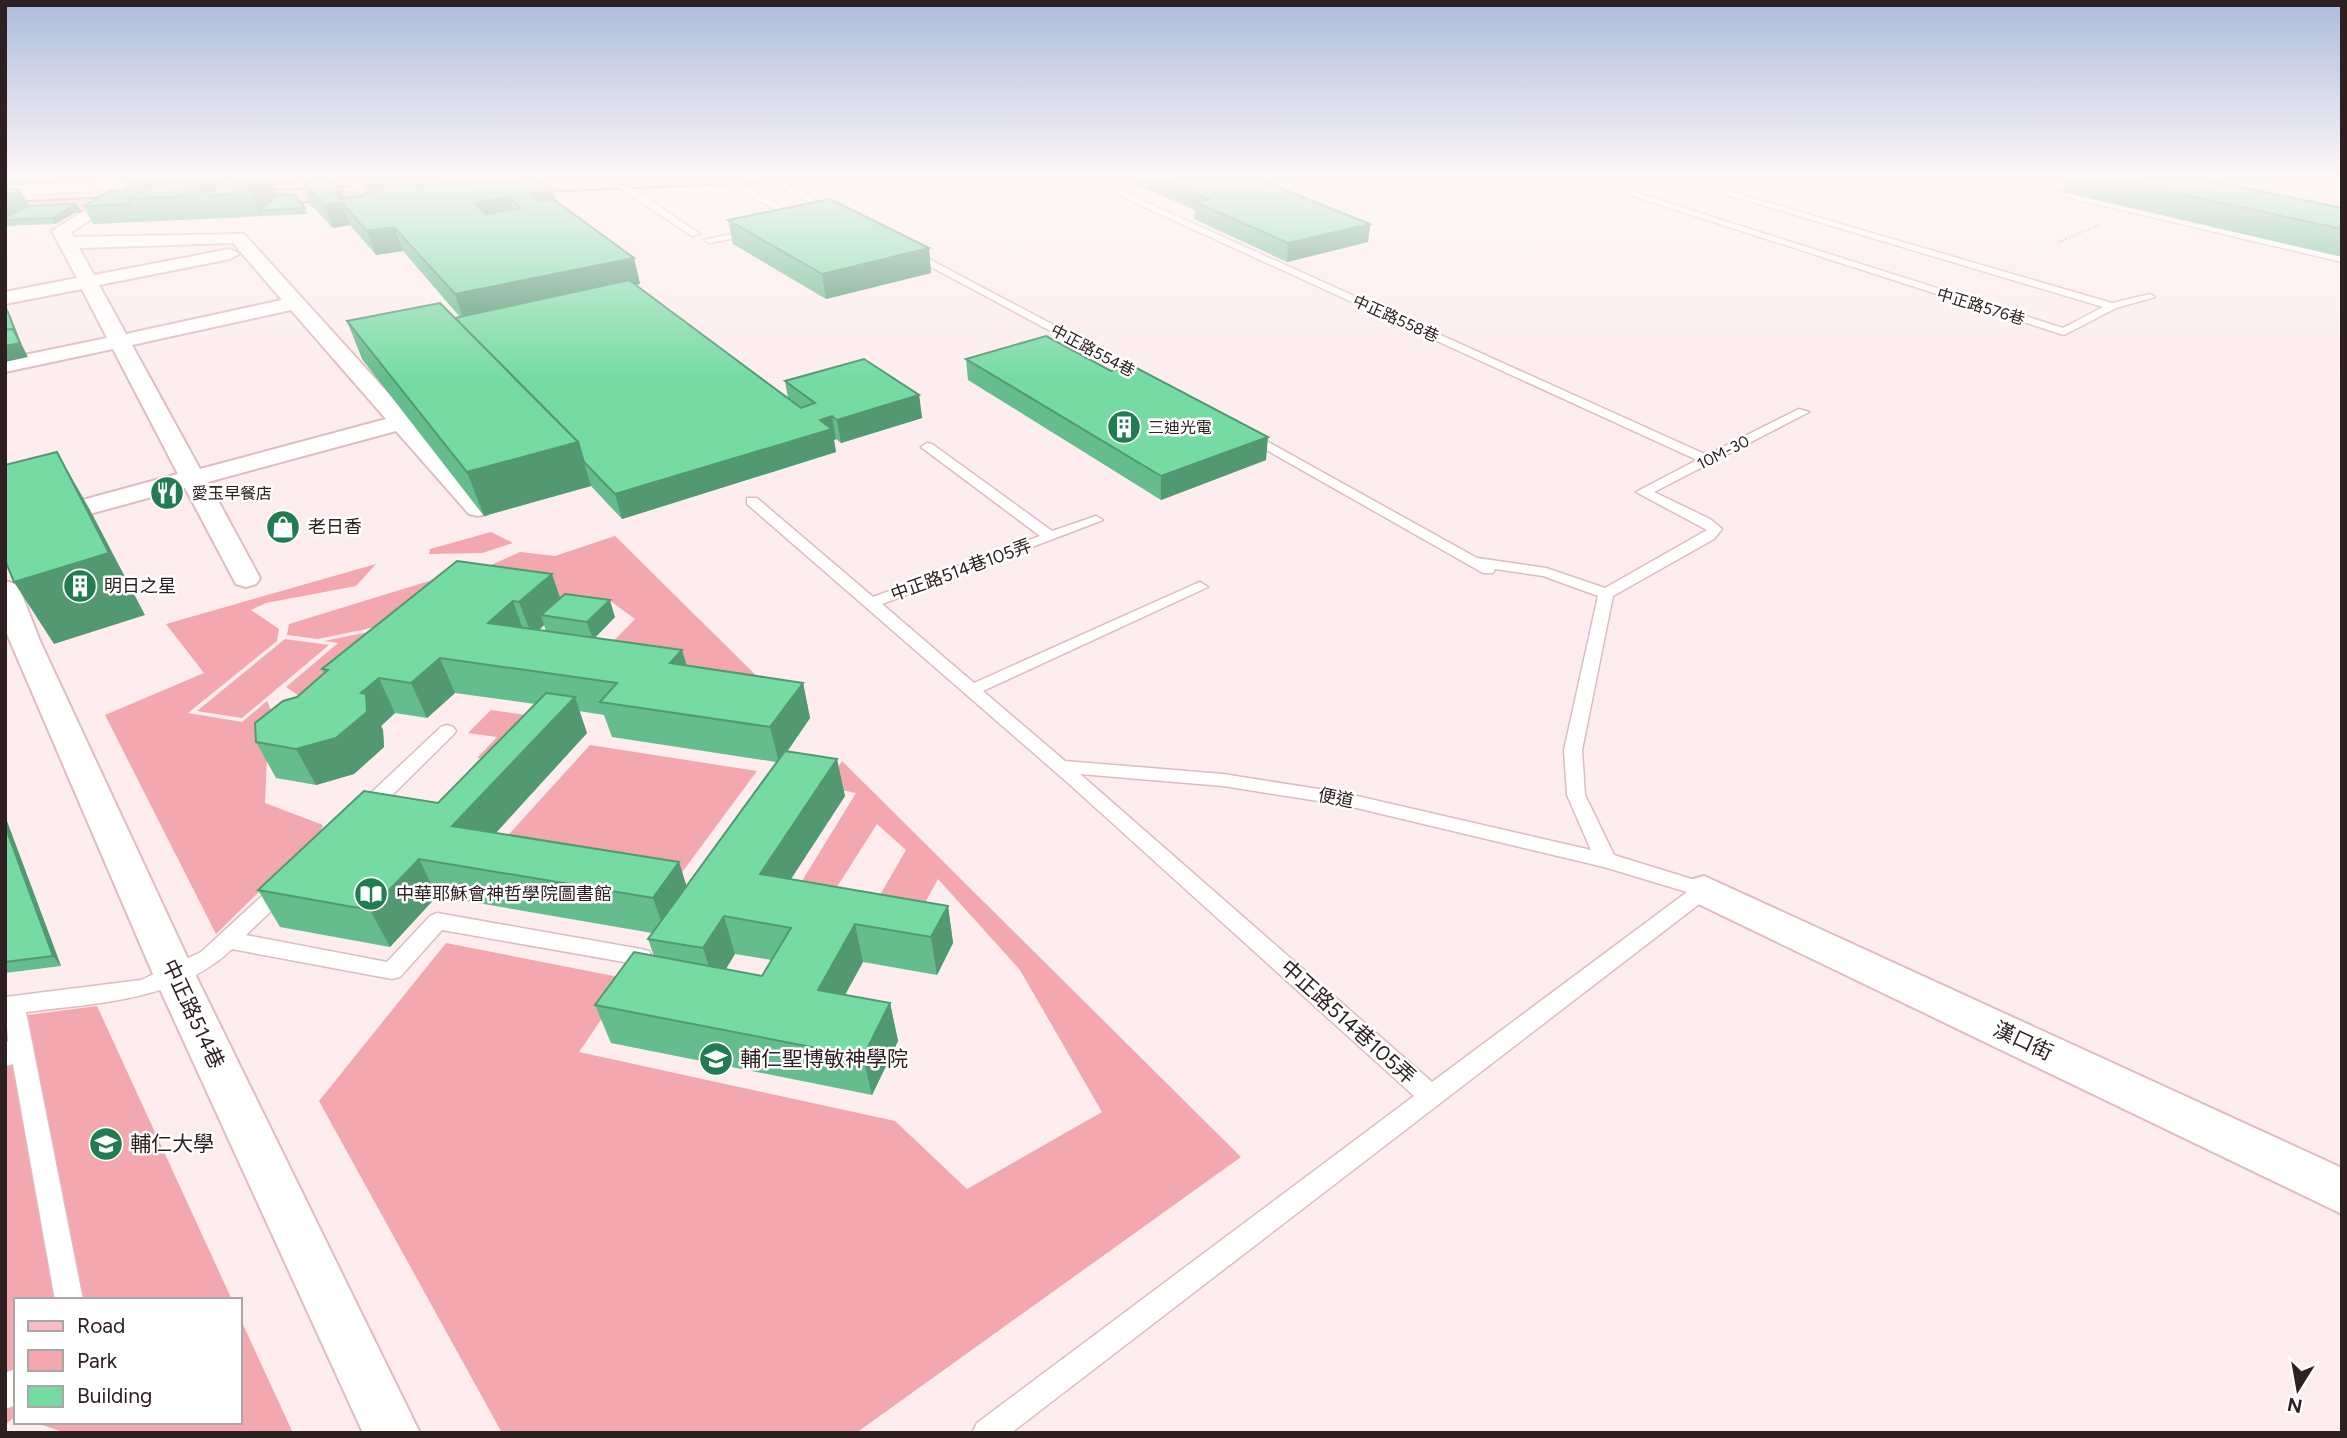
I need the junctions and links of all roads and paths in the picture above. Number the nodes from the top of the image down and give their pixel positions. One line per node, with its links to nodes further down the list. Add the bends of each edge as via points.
1 (68, 244): 10 (street)
2 (244, 244): 8 (street)
3 (1231, 244): 22 (lane, 中正路558巷)
4 (1788, 244): 14 (lane, 中正路576巷, via 2064,332)
5 (1901, 244): 14 (lane)
6 (2273, 244): 9 (lane)
7 (901, 248): 17 (lane, 中正路554巷)
8 (249, 250): 10 (street); 13 (street)
9 (2342, 260)
10 (88, 282): 12 (street); 15 (street)
11 (2150, 297): 14 (lane)
12 (5, 298)
13 (296, 303): 15 (street); 19 (street)
14 (2112, 306)
15 (120, 341): 16 (street); 23 (street)
16 (5, 366)
17 (1153, 382)
18 (1803, 412): 22 (lane, 10M-30)
19 (402, 422): 23 (street); 25 (street)
20 (1237, 429): 32 (lane, via 1488,570 1471,560 1546,572)
21 (927, 447): 28 (lane, 中正路514巷105弄)
22 (1708, 460): 32 (lane, 10M-30, via 1643,492 1715,529)
23 (193, 478): 27 (street); 29 (street)
24 (752, 501): 33 (lane, 中正路514巷105弄)
25 (478, 508)
26 (1096, 520): 28 (lane, 中正路514巷105弄)
27 (5, 529)
28 (1051, 537): 33 (lane, 中正路514巷105弄)
29 (246, 578)
30 (1200, 587): 34 (lane)
31 (5, 590): 43 (street, 中正路514巷)
32 (1606, 594): 38 (lane, via 1573,750 1576,795)
33 (871, 603): 34 (lane, 中正路514巷105弄)
34 (972, 690): 36 (lane, 中正路514巷105弄)
35 (447, 731): 37 (lane)
36 (1060, 766): 38 (lane, 便道, via 1279,787); 46 (lane, 中正路514巷105弄)
37 (348, 826)
38 (1606, 860): 40 (lane, 便道)
39 (298, 874): 41 (lane)
40 (1704, 890): 46 (lane); 47 (street, 漢口街)
41 (228, 940): 42 (lane, via 392,971 437,921); 43 (lane, via 209,958)
42 (641, 957)
43 (174, 974): 44 (lane, via 141,989); 49 (street, 中正路514巷)
44 (9, 1005): 45 (lane)
45 (13, 1050): 48 (lane)
46 (1432, 1097): 50 (lane, 中正路514巷105弄)
47 (2342, 1192)
48 (69, 1298)
49 (393, 1433)
50 (987, 1433)

